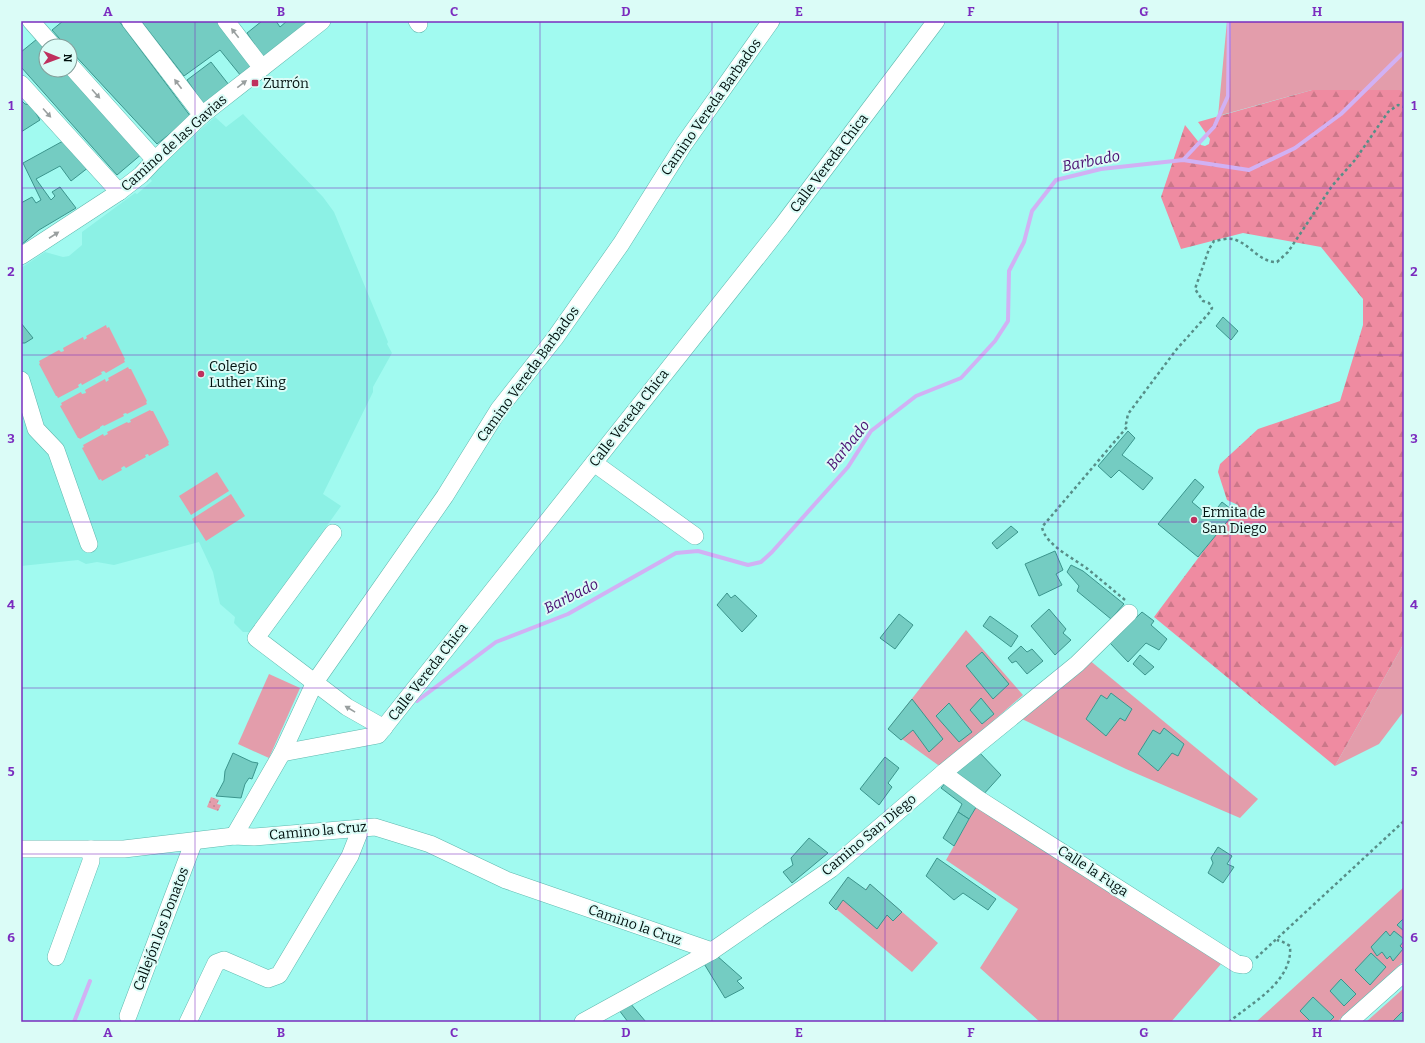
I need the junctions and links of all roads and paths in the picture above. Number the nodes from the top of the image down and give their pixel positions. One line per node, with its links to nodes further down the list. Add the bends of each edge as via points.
1 (31, 21): 7 (street)
2 (130, 21): 12 (street, one-way to 2)
3 (226, 21): 8 (street, one-way to 3)
4 (322, 21): 8 (street, Camino de las Gavias)
5 (771, 21): 22 (street, Camino Vereda Barbados, via 684,144 621,244 555,338 499,410 445,496)
6 (936, 21): 17 (street, Calle Vereda Chica, via 781,227)
7 (46, 38)
8 (262, 68): 12 (street, Camino de las Gavias, one-way to 8)
9 (78, 74): 13 (street, one-way to 13)
10 (21, 84): 14 (street, one-way to 14)
11 (1404, 107): 21 (path, via 1398,106 1388,112 1355,160 1332,186 1288,252 1278,262 1260,256 1236,240 1214,241 1195,289 1203,301 1212,308 1209,313 1176,350 1128,414 1127,427 1042,527 1043,534 1060,550 1128,604)
12 (202, 115): 13 (street, Camino de las Gavias)
13 (155, 160): 14 (street, Camino de las Gavias)
14 (119, 192): 15 (street, Camino de las Gavias, one-way to 14)
15 (21, 256)
16 (21, 380): 20 (street, via 36,429 56,450)
17 (594, 463): 19 (street); 23 (street, Calle Vereda Chica)
18 (332, 533): 22 (street, via 256,638)
19 (695, 536)
20 (89, 544)
21 (1129, 613): 25 (street, Camino San Diego, via 1077,664)
22 (315, 682): 23 (street, one-way to 22, via 347,707); 24 (street, Camino Vereda Barbados)
23 (384, 728): 24 (street, Calle Vereda Chica, via 378,735)
24 (282, 753): 28 (street, Camino Vereda Barbados)
25 (943, 773): 33 (street, Camino San Diego, via 831,869); 35 (street, Calle la Fuga, via 980,800 1237,964)
26 (1404, 821): 32 (path)
27 (361, 828): 28 (street, Camino la Cruz, via 254,837); 33 (street, Camino la Cruz, via 375,826 430,844 506,880); 38 (street, via 350,856 279,975 268,979 224,960 216,963)
28 (234, 836): 29 (street, Camino la Cruz)
29 (194, 841): 30 (street, Camino la Cruz, via 124,849); 37 (street, Callejón los Donatos)
30 (91, 848): 31 (street, Camino la Cruz); 34 (street, via 91,861)
31 (21, 849)
32 (1277, 940): 35 (path, via 1253,961); 40 (path, via 1290,946 1290,955 1282,974 1263,997)
33 (712, 951): 39 (street, Camino San Diego)
34 (56, 957)
35 (1244, 965)
36 (1404, 973): 41 (street)
37 (128, 1016)
38 (188, 1022)
39 (583, 1022)
40 (1229, 1022)
41 (1349, 1022)

